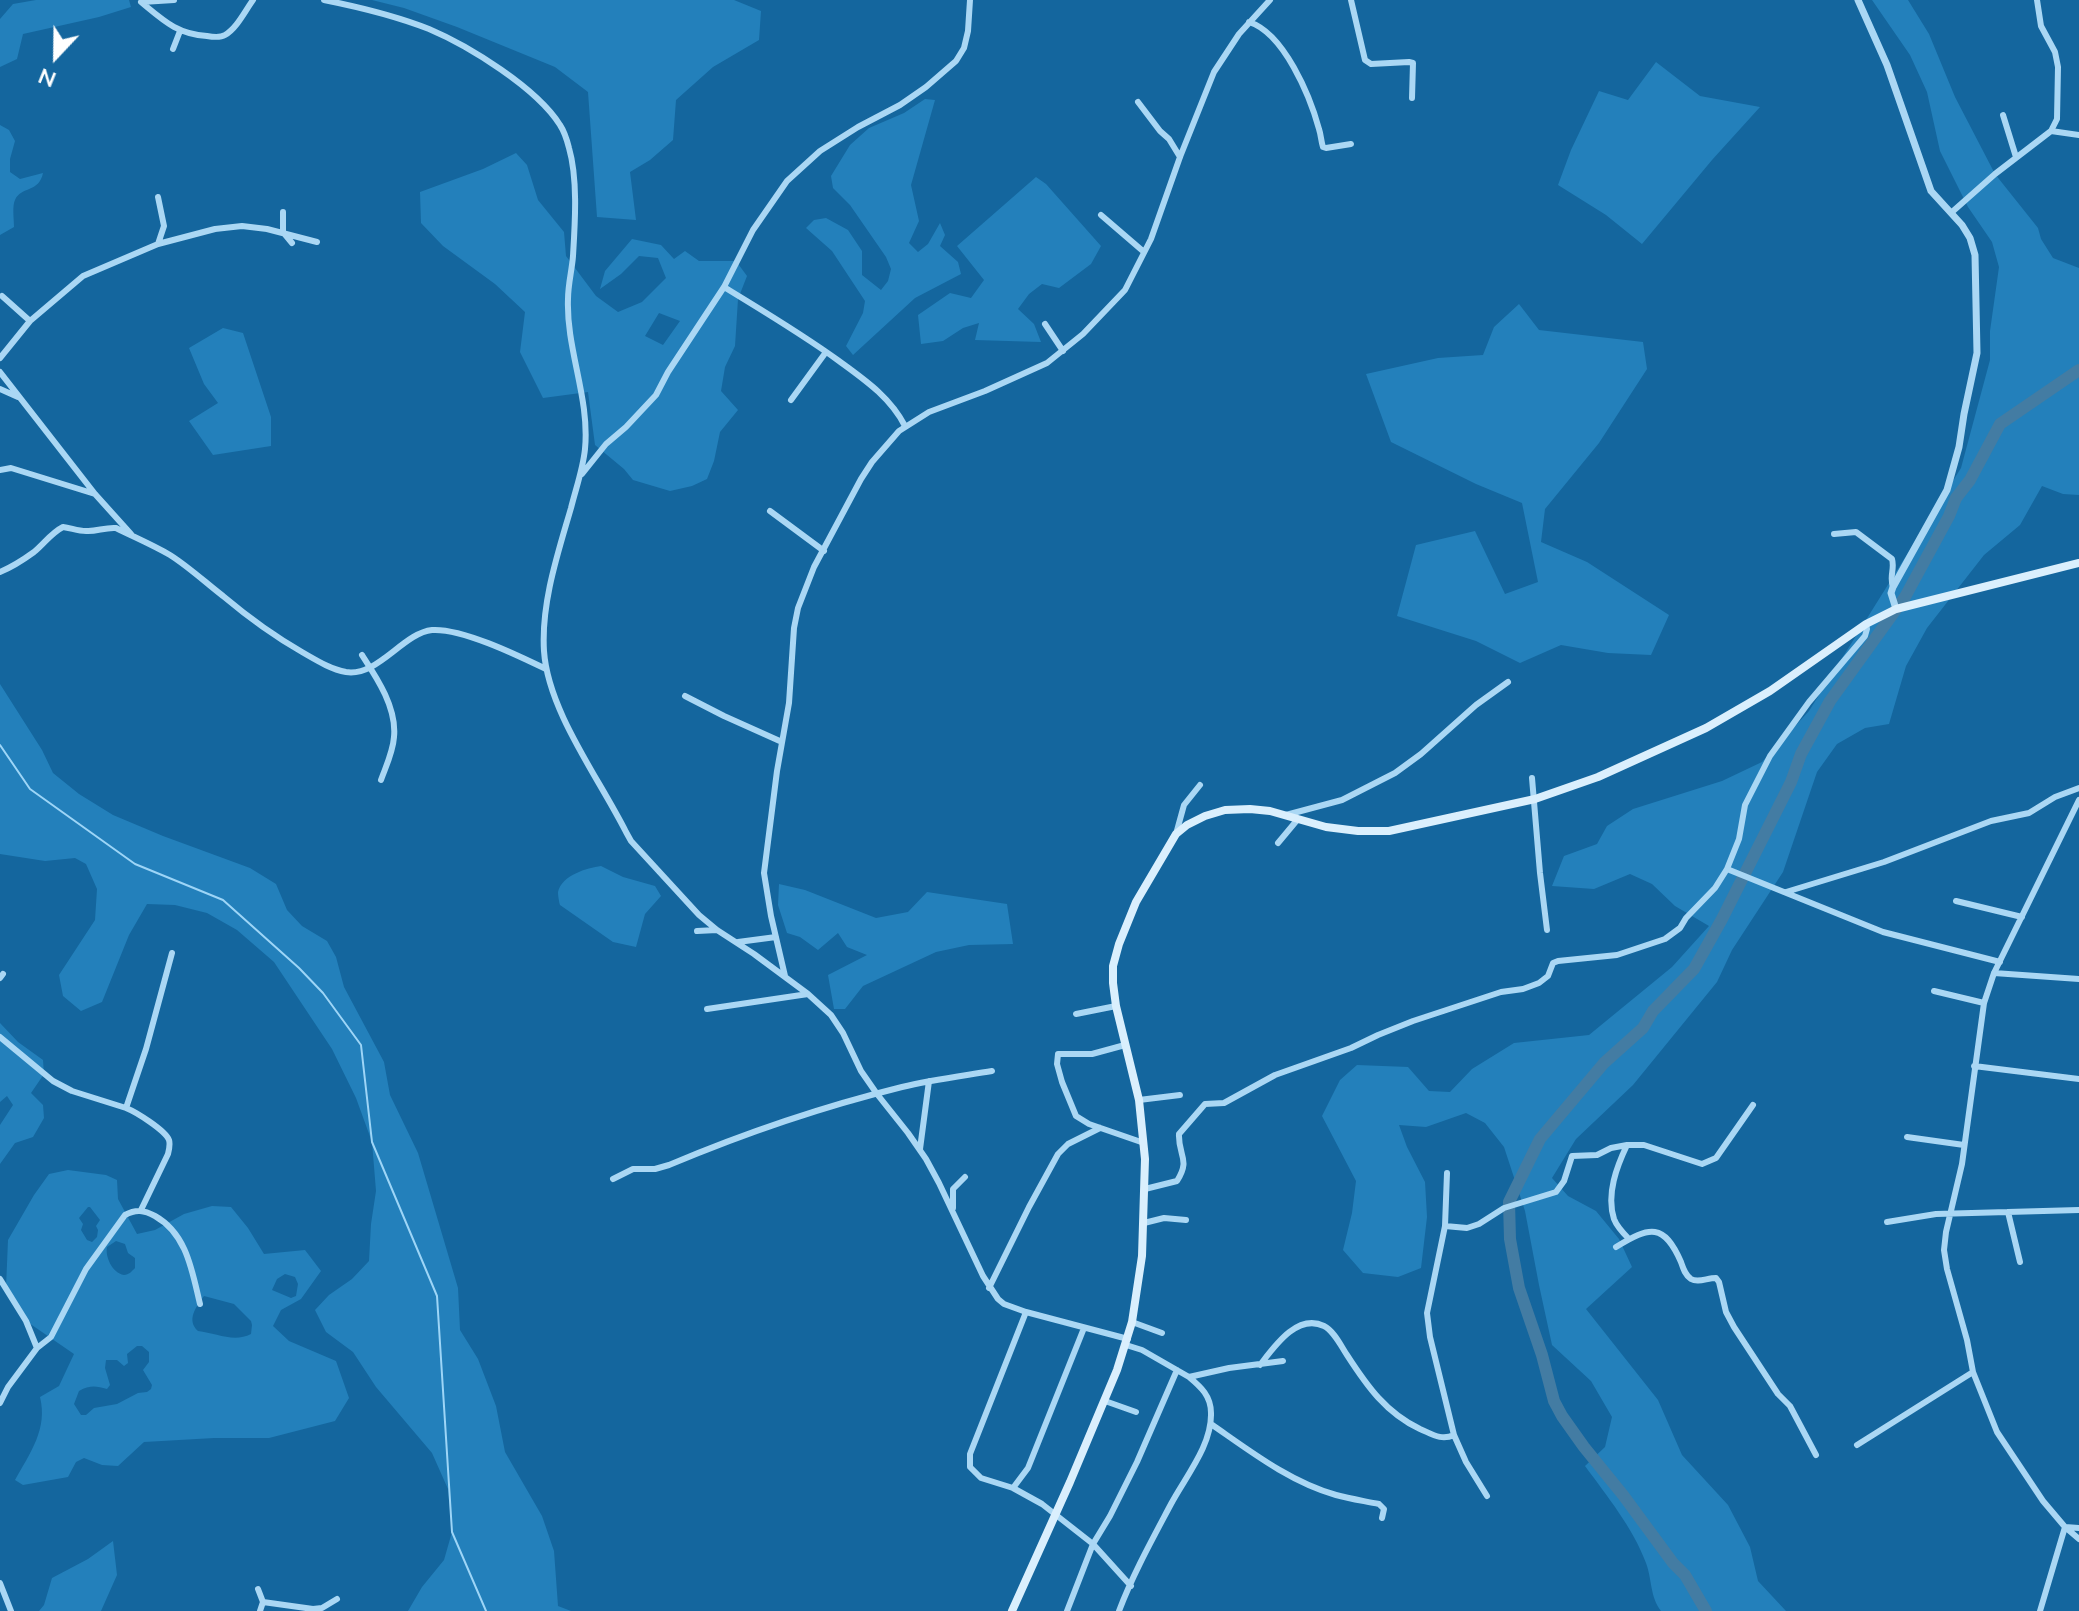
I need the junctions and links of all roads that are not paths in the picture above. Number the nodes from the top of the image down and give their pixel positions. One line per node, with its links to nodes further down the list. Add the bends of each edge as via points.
1 (174, 0): 9 (street)
2 (253, 0): 11 (street, via 224,36)
3 (324, 0): 43 (street, via 452,40 522,86 561,127 574,172 568,298 585,417)
4 (970, 0): 30 (street, via 968,31 956,61 900,105 820,151 787,181 753,230)
5 (1270, 0): 10 (street)
6 (1351, 0): 13 (street, via 1365,60 1413,63)
7 (1858, 0): 23 (street, via 1931,191)
8 (2037, 0): 16 (street, via 2058,67 2058,115)
9 (140, 1): 11 (street)
10 (1249, 22): 18 (street, via 1272,35 1298,73 1323,147); 19 (street, via 1214,72)
11 (180, 31): 12 (street)
12 (173, 49)
13 (1412, 98)
14 (1138, 102): 19 (street)
15 (2003, 115): 20 (street)
16 (2051, 131): 17 (street); 20 (street)
17 (2079, 135)
18 (1351, 144)
19 (1180, 157): 29 (street)
20 (2016, 157): 23 (street)
21 (158, 197): 28 (street, via 164,226)
22 (283, 212): 25 (street)
23 (1952, 212): 51 (street, via 1975,255 1977,353 1947,490)
24 (1101, 215): 29 (street)
25 (283, 232): 26 (street); 27 (street); 28 (street, via 242,226)
26 (317, 242)
27 (292, 243)
28 (158, 244): 32 (street, via 83,276)
29 (1144, 252): 34 (street, via 1125,290)
30 (724, 287): 35 (street); 43 (street, via 656,395)
31 (2, 296): 32 (street)
32 (30, 321): 36 (street)
33 (1045, 324): 34 (street)
34 (1063, 351): 41 (street)
35 (826, 352): 40 (street); 41 (street, via 868,381)
36 (0, 358)
37 (0, 372): 39 (street)
38 (0, 389): 39 (street)
39 (22, 398): 44 (street)
40 (791, 400)
41 (905, 426): 48 (street, via 872,462)
42 (0, 470): 44 (street, via 11,468)
43 (580, 477): 56 (street, via 548,600)
44 (95, 494): 47 (street)
45 (770, 511): 48 (street)
46 (1834, 534): 51 (street, via 1856,532 1892,559)
47 (134, 537): 50 (street, via 116,528 91,532 63,527); 55 (street, via 170,555 272,635 319,662 350,673)
48 (824, 551): 59 (street, via 798,608)
49 (2079, 563): 52 (main road)
50 (0, 572)
51 (1893, 587): 52 (street)
52 (1896, 609): 53 (main road)
53 (1866, 624): 64 (main road, via 1706,728); 70 (street, via 1865,636 1770,756 1745,805)
54 (362, 655): 55 (street)
55 (372, 666): 56 (street, via 432,630 489,644); 61 (street, via 395,730)
56 (546, 669): 74 (street, via 570,728 631,841)
57 (1508, 682): 66 (street, via 1395,773 1342,800)
58 (685, 696): 59 (street)
59 (782, 742): 77 (street, via 764,873)
60 (1532, 778): 64 (street)
61 (381, 780)
62 (1200, 785): 68 (street, via 1184,805)
63 (2079, 788): 71 (street, via 2029,813 1991,821)
64 (1535, 799): 67 (main road, via 1389,831 1326,827); 75 (street)
65 (2079, 800): 73 (street)
66 (1286, 815): 67 (main road); 68 (main road, via 1225,810)
67 (1298, 819): 69 (street)
68 (1176, 834): 87 (main road, via 1136,902 1119,944 1113,966)
69 (1278, 843)
70 (1727, 869): 71 (street); 110 (street, via 1665,939 1617,955 1558,961 1539,983 1413,1021 1275,1075 1224,1103 1205,1104 1179,1134 1185,1163 1177,1181)
71 (1786, 892): 80 (street, via 1883,932)
72 (1956, 901): 73 (street)
73 (2022, 917): 80 (street)
74 (717, 930): 76 (street); 78 (street)
75 (1547, 930)
76 (697, 931)
77 (776, 937): 78 (street); 82 (street)
78 (738, 942): 82 (street)
79 (172, 953): 100 (street)
80 (2000, 962): 81 (street)
81 (1994, 973): 83 (street); 86 (street)
82 (786, 978): 85 (street)
83 (2079, 979)
84 (1934, 991): 86 (street)
85 (808, 994): 88 (street); 96 (street, via 831,1015)
86 (1984, 1003): 92 (street)
87 (1116, 1006): 89 (street); 91 (main road)
88 (707, 1009)
89 (1076, 1014)
90 (0, 1037): 100 (street, via 53,1081)
91 (1125, 1045): 98 (main road); 101 (street, via 1092,1054 1058,1054 1074,1114)
92 (1974, 1066): 94 (street); 105 (street)
93 (992, 1071): 95 (street)
94 (2079, 1079)
95 (929, 1081): 96 (street); 106 (street)
96 (877, 1094): 106 (street); 109 (street)
97 (1180, 1095): 98 (street)
98 (1139, 1100): 103 (main road)
99 (1753, 1105): 104 (street, via 1716,1158 1702,1164 1644,1145)
100 (126, 1108): 111 (street, via 169,1144)
101 (1100, 1128): 103 (street); 124 (street, via 1068,1144 1049,1167)
102 (1907, 1137): 105 (street)
103 (1144, 1143): 110 (main road)
104 (1627, 1145): 119 (street, via 1572,1156 1556,1192 1504,1208 1467,1228); 120 (street, via 1612,1200 1614,1218)
105 (1964, 1145): 115 (street)
106 (920, 1149): 113 (street)
107 (1447, 1173): 119 (street)
108 (965, 1177): 113 (street, via 953,1189)
109 (613, 1179)
110 (1145, 1189): 118 (main road)
111 (141, 1210): 125 (street, via 176,1233); 131 (street, via 125,1215 81,1278 51,1337)
112 (2079, 1210): 114 (street)
113 (953, 1211): 124 (street)
114 (2008, 1212): 115 (street); 122 (street)
115 (1951, 1214): 117 (street); 135 (street, via 1944,1250)
116 (1186, 1220): 118 (street)
117 (1887, 1222)
118 (1144, 1223): 127 (main road)
119 (1445, 1226): 141 (street, via 1427,1313)
120 (1629, 1239): 121 (street); 143 (street, via 1659,1232 1691,1279 1716,1278 1734,1327 1790,1406)
121 (1616, 1247)
122 (2020, 1262)
123 (0, 1279): 131 (street)
124 (989, 1288): 126 (street, via 1004,1304)
125 (200, 1304)
126 (1026, 1312): 128 (street); 144 (street, via 969,1460 981,1478)
127 (1132, 1322): 129 (street); 130 (main road)
128 (1084, 1328): 130 (street); 144 (street, via 1028,1468)
129 (1162, 1333)
130 (1127, 1342): 134 (street); 137 (main road)
131 (37, 1348): 138 (street)
132 (1283, 1361): 133 (street)
133 (1260, 1365): 136 (street); 141 (street, via 1288,1333 1301,1326 1324,1326 1393,1414 1440,1438)
134 (1177, 1370): 136 (street); 151 (street)
135 (1973, 1372): 142 (street); 148 (street, via 1997,1432)
136 (1189, 1377): 140 (street, via 1207,1396)
137 (1105, 1401): 139 (street); 146 (main road)
138 (0, 1403)
139 (1136, 1412)
140 (1211, 1424): 147 (street, via 1299,1480 1335,1495 1379,1504); 153 (street)
141 (1454, 1435): 145 (street)
142 (1857, 1445)
143 (1816, 1455)
144 (1013, 1488): 146 (street)
145 (1487, 1496)
146 (1056, 1514): 151 (street); 159 (main road)
147 (1382, 1518)
148 (2065, 1527): 149 (street); 150 (street); 162 (street)
149 (2079, 1528)
150 (2079, 1539)
151 (1093, 1544): 153 (street); 160 (street)
152 (0, 1583): 157 (street)
153 (1131, 1586): 161 (street)
154 (258, 1589): 156 (street)
155 (337, 1599): 156 (street, via 313,1609)
156 (263, 1602): 158 (street)
157 (11, 1611)
158 (260, 1611)
159 (1012, 1611)
160 (1067, 1611)
161 (1119, 1611)
162 (2040, 1611)

